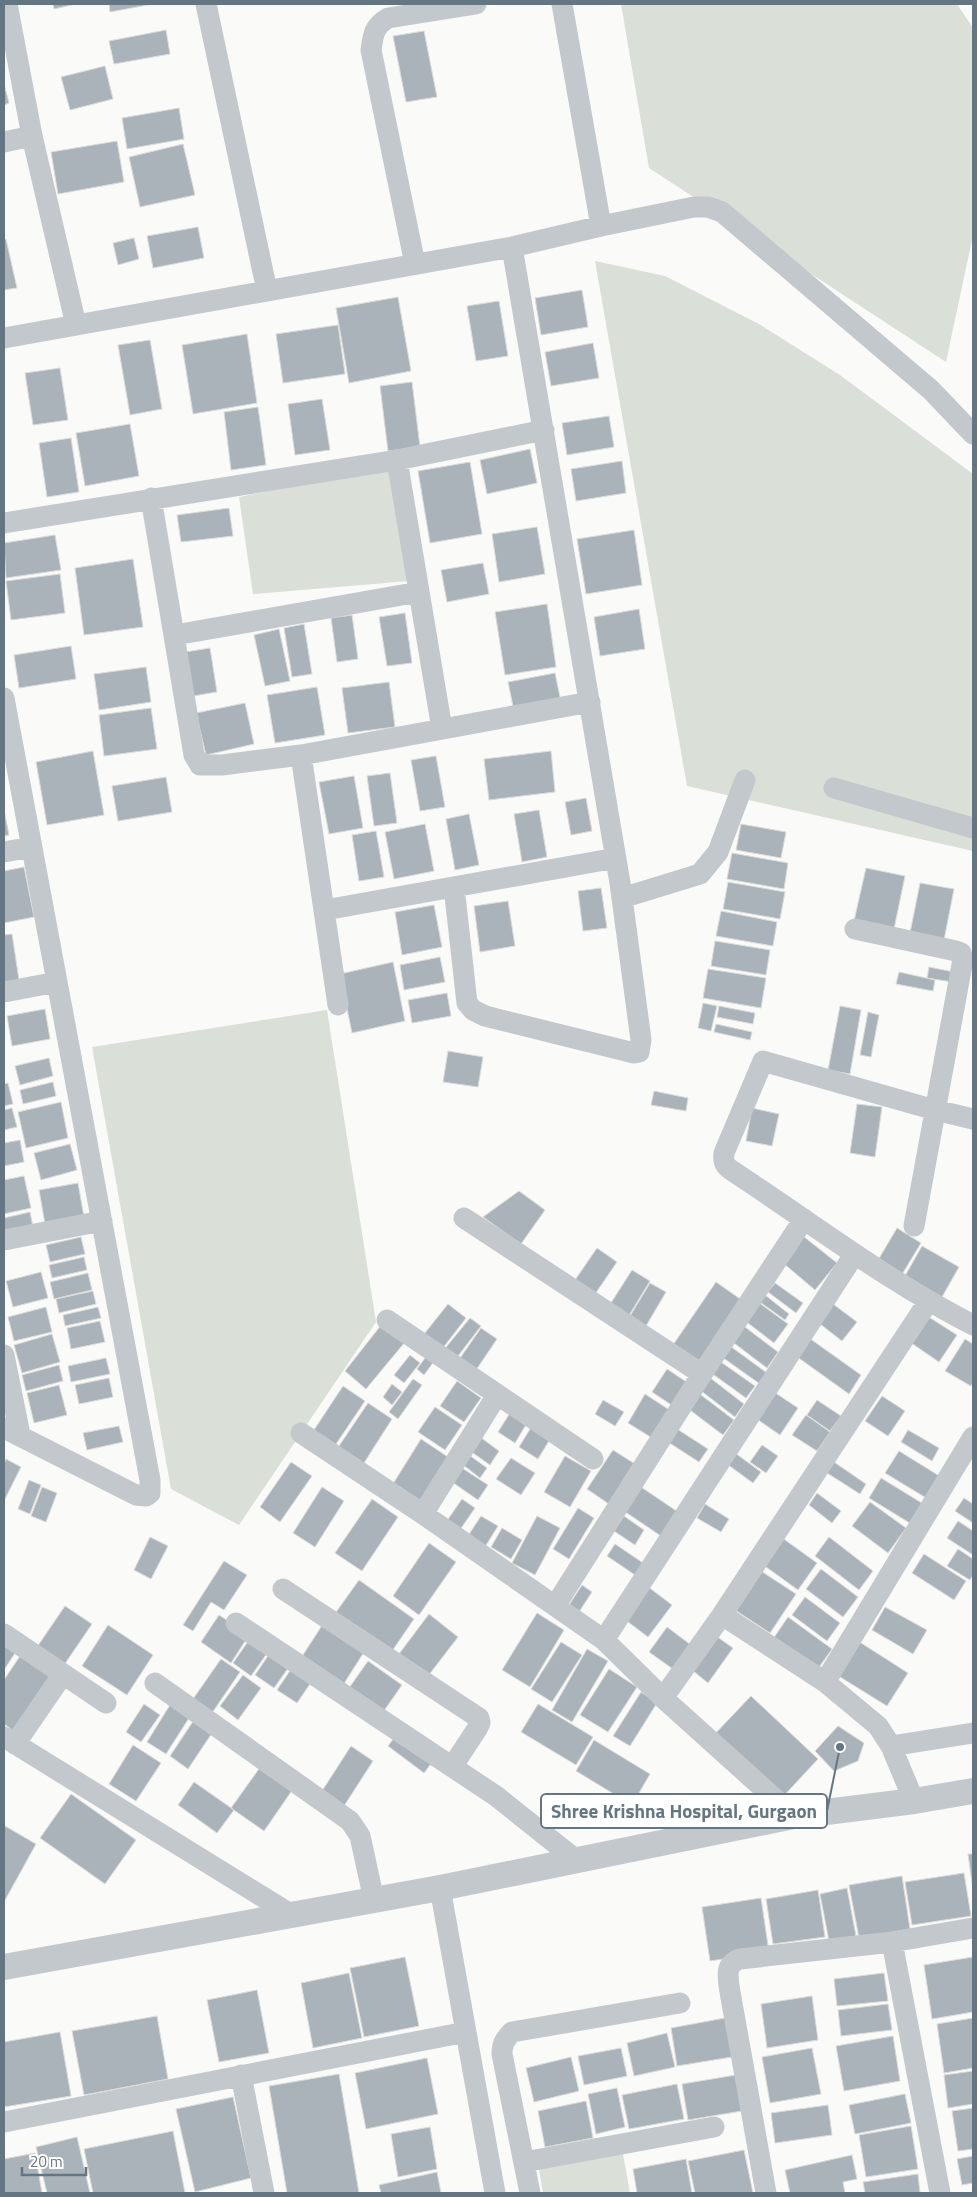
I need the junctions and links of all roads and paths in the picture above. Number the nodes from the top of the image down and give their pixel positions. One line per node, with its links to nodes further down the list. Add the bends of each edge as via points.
1 (6, 4): 5 (street)
2 (206, 4): 10 (street)
3 (476, 4): 9 (street, via 388,18 380,22 373,33 371,50)
4 (562, 4): 7 (street)
5 (32, 136): 6 (street); 11 (street)
6 (4, 142)
7 (601, 226): 8 (street); 14 (street, via 694,207 722,212 932,390)
8 (512, 247): 9 (street); 13 (street)
9 (415, 264): 10 (street)
10 (267, 291): 11 (street)
11 (76, 325): 12 (street)
12 (4, 338)
13 (544, 430): 15 (street); 21 (street)
14 (973, 434)
15 (397, 460): 16 (street); 18 (street)
16 (151, 498): 17 (street); 19 (street)
17 (4, 523)
18 (419, 592): 19 (street); 22 (street)
19 (175, 635): 23 (street, via 194,755 200,765)
20 (4, 698): 27 (street)
21 (590, 702): 22 (street); 29 (street)
22 (442, 729): 23 (street)
23 (301, 755): 32 (street)
24 (745, 780): 31 (street, via 718,852 700,874)
25 (834, 788): 26 (street)
26 (973, 828)
27 (32, 847): 28 (street); 34 (street)
28 (4, 852)
29 (616, 858): 30 (street); 31 (street)
30 (454, 887): 31 (street, via 467,1002 474,1010 485,1016 634,1053 639,1052 641,1040); 32 (street)
31 (622, 898)
32 (325, 910): 36 (street)
33 (855, 929): 37 (street, via 961,953 963,959)
34 (57, 982): 35 (street); 41 (street)
35 (4, 992)
36 (338, 1005)
37 (935, 1110): 38 (street); 40 (street, via 764,1061 723,1160 725,1166); 42 (street)
38 (973, 1119)
39 (464, 1218): 49 (street)
40 (804, 1219): 44 (street); 49 (street)
41 (102, 1221): 43 (street); 51 (street, via 150,1493 136,1495)
42 (914, 1226)
43 (4, 1240)
44 (854, 1255): 45 (street); 61 (street)
45 (928, 1302): 47 (street); 58 (street)
46 (387, 1320): 50 (street)
47 (973, 1325)
48 (4, 1355): 51 (street)
49 (702, 1374): 57 (street)
50 (497, 1395): 54 (street); 55 (street)
51 (12, 1432)
52 (301, 1434): 55 (street)
53 (973, 1437): 64 (street)
54 (593, 1459)
55 (422, 1514): 57 (street)
56 (283, 1589): 70 (street, via 479,1718 477,1729)
57 (555, 1606): 61 (street)
58 (722, 1616): 64 (street); 65 (street)
59 (236, 1623): 70 (street)
60 (4, 1634): 62 (street)
61 (604, 1640): 65 (street)
62 (63, 1674): 66 (street); 68 (street)
63 (155, 1682): 76 (street, via 350,1822 360,1836)
64 (825, 1682): 69 (street, via 878,1726)
65 (663, 1698): 73 (street)
66 (106, 1703)
67 (973, 1733): 69 (street)
68 (9, 1741): 77 (street)
69 (891, 1746): 72 (street)
70 (452, 1767): 74 (street, via 496,1796)
71 (973, 1791): 72 (street)
72 (914, 1802): 73 (street)
73 (794, 1816): 74 (street)
74 (575, 1860): 75 (street)
75 (440, 1888): 76 (street); 82 (street)
76 (374, 1900): 77 (street)
77 (292, 1915): 80 (street)
78 (973, 1928): 79 (street)
79 (892, 1942): 90 (street, via 740,1959 730,1965 730,1992); 91 (street)
80 (4, 1967)
81 (680, 2003): 86 (street, via 512,2032 506,2037 502,2054)
82 (466, 2032): 83 (street); 88 (street)
83 (241, 2075): 84 (street); 87 (street)
84 (4, 2122)
85 (714, 2127): 86 (street)
86 (524, 2162): 89 (street)
87 (264, 2193)
88 (494, 2193)
89 (530, 2193)
90 (766, 2193)
91 (940, 2193)

